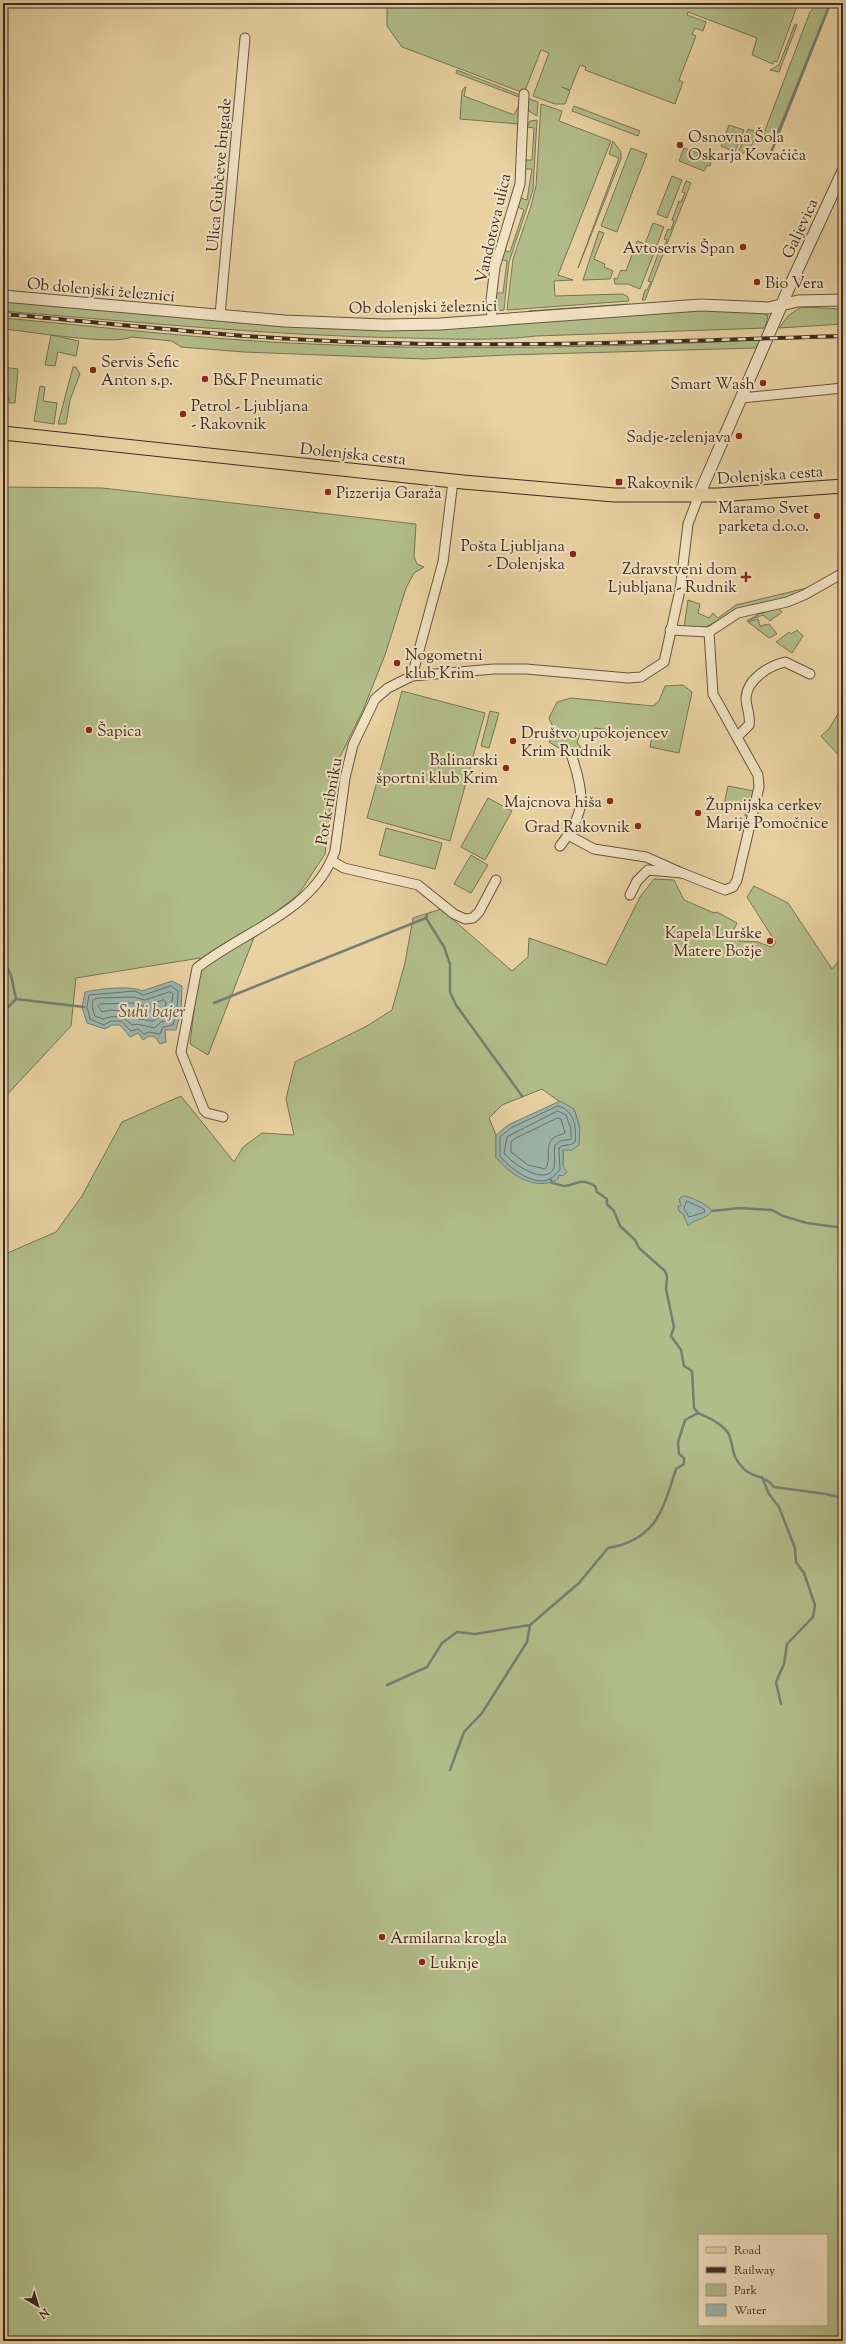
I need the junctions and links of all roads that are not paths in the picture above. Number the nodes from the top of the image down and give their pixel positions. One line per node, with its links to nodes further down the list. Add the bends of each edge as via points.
1 (245, 38): 7 (street, Ulica Gubčeve brigade)
2 (524, 94): 8 (street, Vandotova ulica, via 520,184 495,267 491,300)
3 (843, 172): 6 (street, Galjevica)
4 (3, 296): 7 (street, Ob dolenjski železnici)
5 (842, 298): 6 (street, Ob dolenjski železnici, via 798,301)
6 (782, 305): 8 (street, Ob dolenjski železnici, via 768,308 701,305); 10 (street, Galjevica)
7 (220, 315): 8 (street, Ob dolenjski železnici, via 355,324)
8 (492, 321)
9 (843, 388): 10 (street)
10 (742, 398): 14 (street, Galjevica)
11 (3, 433): 12 (main road, Dolenjska cesta)
12 (453, 481): 14 (main road, Dolenjska cesta, via 614,495); 19 (street, via 443,562)
13 (843, 486): 14 (main road, Dolenjska cesta)
14 (699, 495): 16 (street, Dolenjska cesta, via 688,524 680,590)
15 (843, 573): 17 (street, via 804,596 738,613)
16 (670, 630): 17 (street); 19 (street, Dolenjska cesta, via 664,662 641,677 526,669)
17 (709, 632): 20 (street, via 713,694)
18 (810, 674): 20 (street, via 785,662 772,666 760,674 747,690 749,726)
19 (412, 676): 24 (street, Pot k ribniku, via 388,688 375,699 353,745)
20 (737, 737): 25 (street, via 759,780 738,880 733,887 725,890)
21 (572, 757): 22 (street, via 582,789 579,813)
22 (568, 835): 23 (street); 25 (street, via 594,849 646,857)
23 (560, 846)
24 (332, 861): 26 (street, via 344,868 418,885 454,914 465,919 473,918 478,912); 28 (street, Pot k ribniku, via 304,897 268,924 197,968 181,1052 204,1110)
25 (682, 873): 27 (street, via 648,870 637,881)
26 (496, 880)
27 (630, 896)
28 (223, 1117)

